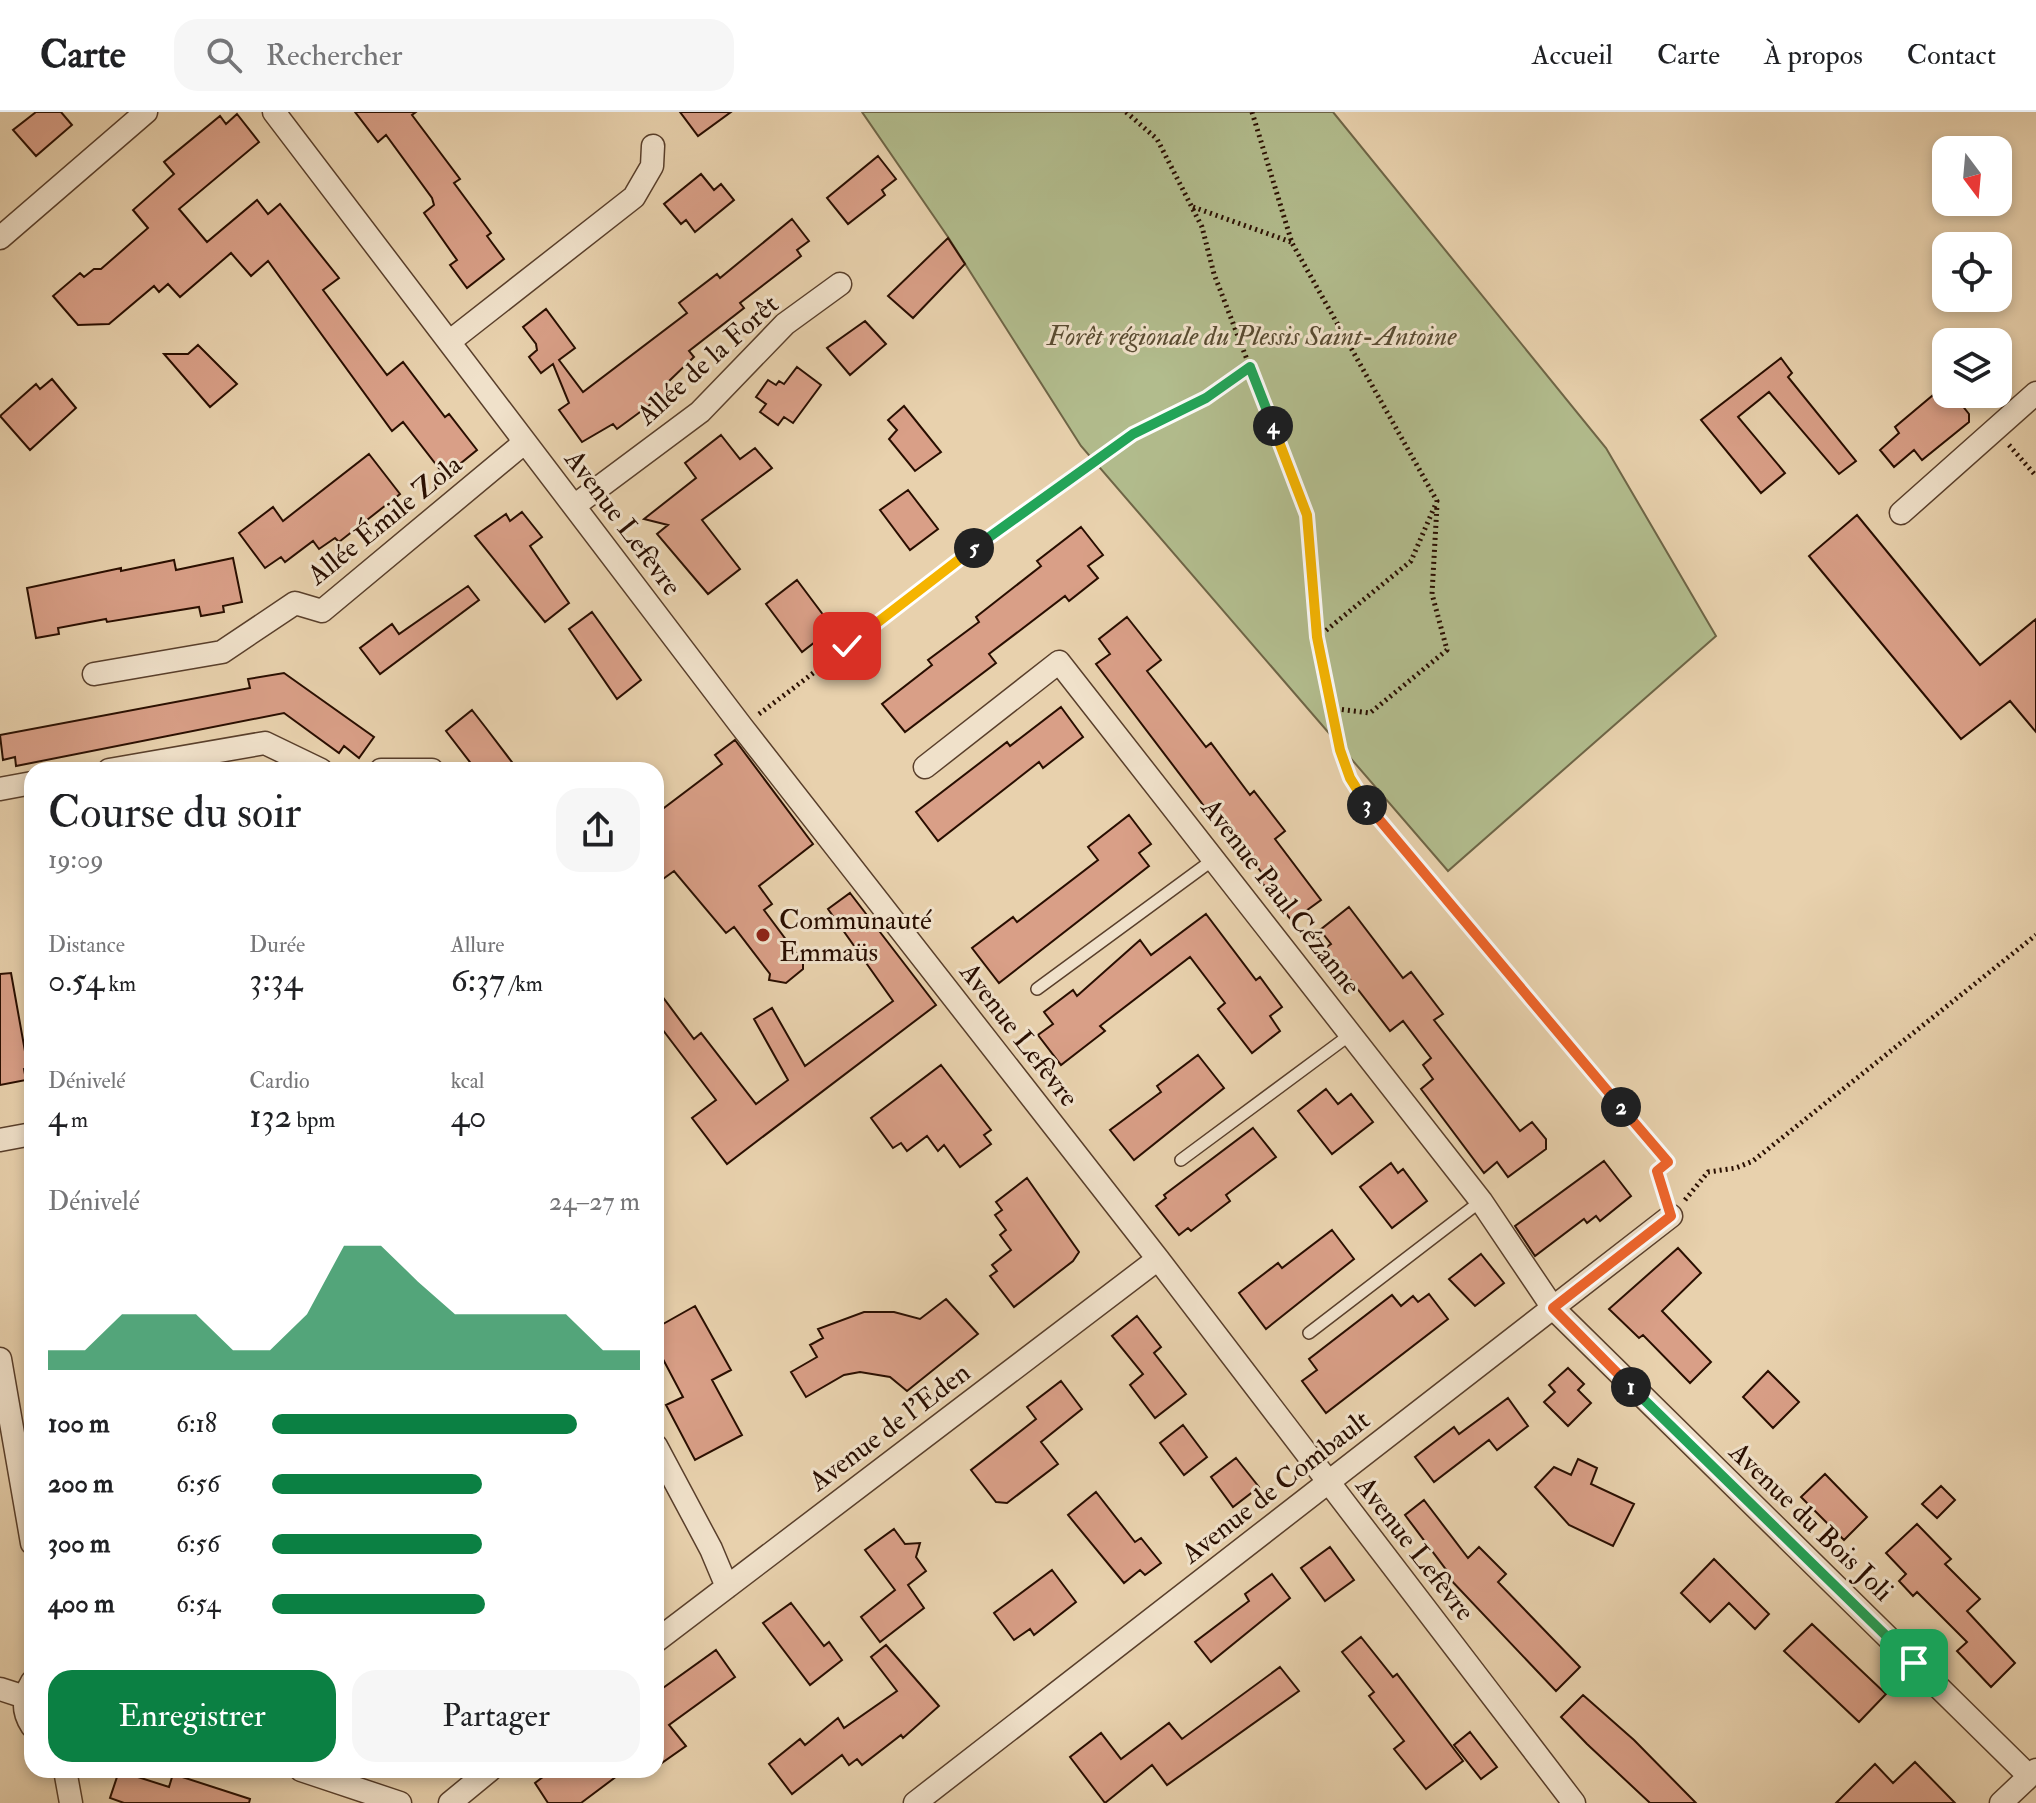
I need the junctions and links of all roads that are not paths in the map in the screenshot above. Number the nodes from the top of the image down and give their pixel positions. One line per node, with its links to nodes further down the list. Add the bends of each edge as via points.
1 (146, 112): 4 (street)
2 (274, 112): 6 (street, Avenue Lefèvre)
3 (653, 146): 6 (street, via 652,166 634,197)
4 (0, 238)
5 (840, 284): 9 (street, Allée de la Forêt, via 785,324 700,412)
6 (449, 342): 8 (street, Avenue Lefèvre)
7 (2036, 393): 10 (street)
8 (525, 442): 9 (street, Avenue Lefèvre); 11 (street, Allée Émile Zola, via 322,611 295,603 222,652)
9 (574, 506): 25 (street, Avenue Lefèvre)
10 (1901, 513)
11 (94, 674)
12 (155, 762): 13 (street, via 265,743)
13 (304, 762)
14 (925, 767): 17 (street, Avenue Paul Cézanne, via 1059,662)
15 (24, 784): 16 (street)
16 (0, 789)
17 (1214, 859): 18 (lane); 19 (street, Avenue Paul Cézanne)
18 (1037, 989)
19 (1352, 1033): 22 (lane); 23 (street, Avenue Paul Cézanne)
20 (24, 1136): 21 (street)
21 (0, 1140)
22 (1181, 1160)
23 (1481, 1201): 26 (street, Avenue Paul Cézanne); 27 (lane)
24 (1671, 1216): 26 (street, Avenue de Combault)
25 (1158, 1259): 30 (street, Avenue Lefèvre); 32 (street, Avenue de l'Eden)
26 (1553, 1308): 30 (street, Avenue de Combault); 36 (street, Avenue du Bois Joli)
27 (1309, 1333)
28 (0, 1359): 31 (street)
29 (664, 1461): 32 (street)
30 (1328, 1482): 43 (street, Avenue de Combault); 44 (street, Avenue Lefèvre)
31 (24, 1497)
32 (727, 1587): 33 (street, Avenue de l'Eden)
33 (664, 1635)
34 (0, 1689): 35 (street)
35 (24, 1690)
36 (2033, 1773): 45 (street)
37 (66, 1778): 40 (street)
38 (325, 1778): 41 (street)
39 (480, 1778): 42 (street)
40 (71, 1803)
41 (400, 1803)
42 (450, 1803)
43 (915, 1803)
44 (1574, 1803)
45 (2001, 1803)

